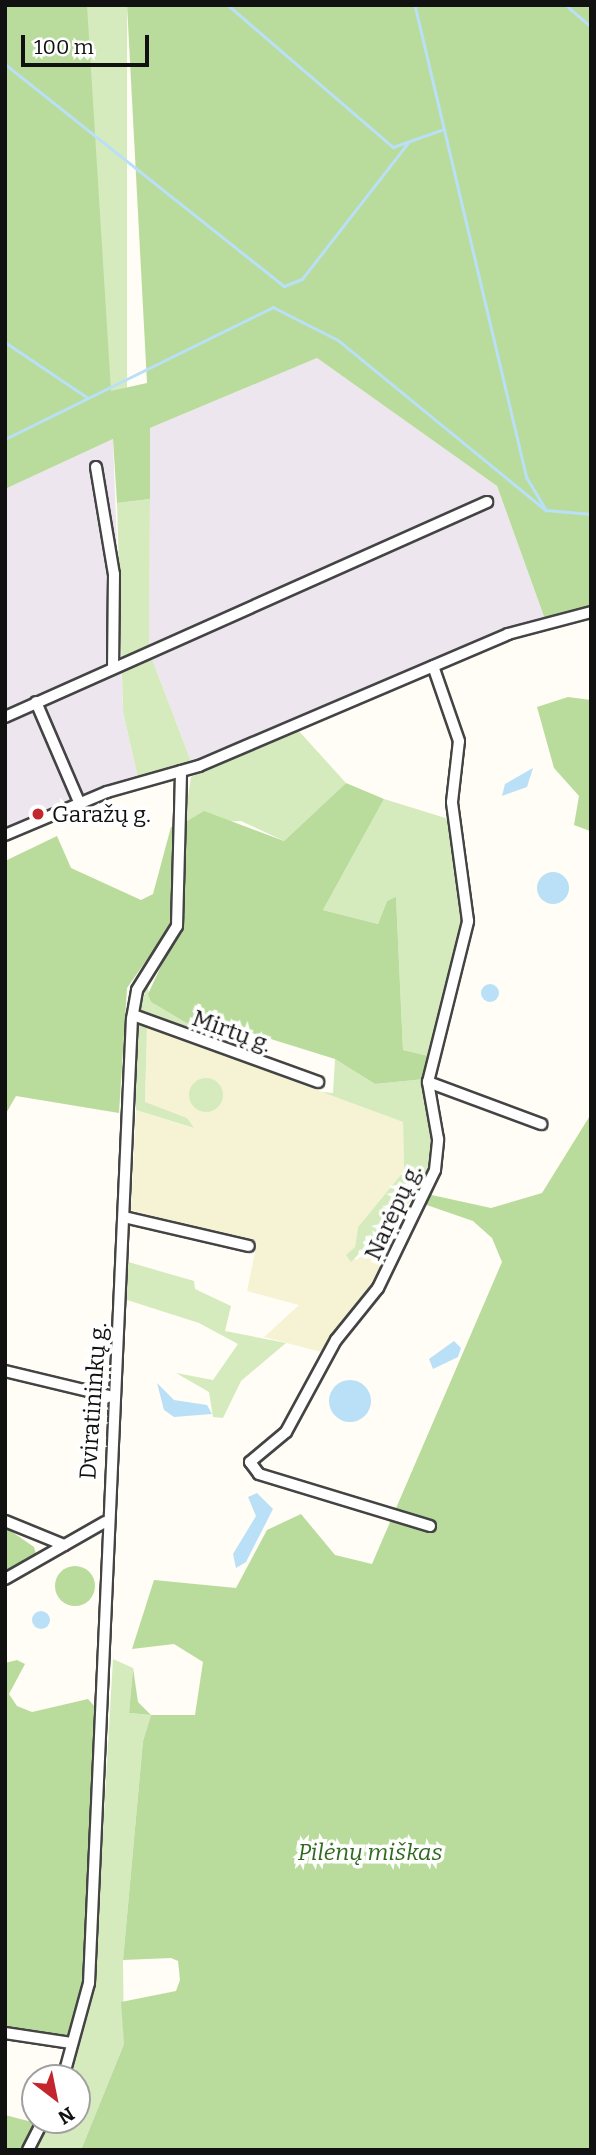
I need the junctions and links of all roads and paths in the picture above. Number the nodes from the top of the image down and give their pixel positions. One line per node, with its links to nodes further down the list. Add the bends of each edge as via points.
1 (96, 467): 4 (street, via 114,574)
2 (487, 502): 4 (street)
3 (591, 612): 5 (street, via 509,634)
4 (113, 665): 6 (street)
5 (433, 666): 8 (street); 13 (street, Narėpų g., via 459,741 453,802 468,921)
6 (36, 702): 7 (street); 9 (street)
7 (5, 717)
8 (181, 771): 9 (street); 11 (street, Dviratininkų g., via 177,926 137,990)
9 (79, 802): 10 (street)
10 (5, 835)
11 (133, 1015): 12 (street, Mirtų g.); 15 (street, Dviratininkų g.)
12 (318, 1082)
13 (428, 1082): 14 (street); 21 (street, Narėpų g., via 438,1153 427,1187 382,1282 336,1340 286,1432 250,1462 258,1474)
14 (541, 1124)
15 (124, 1217): 16 (street); 18 (street, Dviratininkų g.)
16 (249, 1246)
17 (5, 1371): 18 (street)
18 (113, 1397): 20 (street, Dviratininkų g.)
19 (5, 1521): 22 (street)
20 (105, 1522): 22 (street); 25 (street, Dviratininkų g., via 109,1598 89,1983)
21 (430, 1526)
22 (64, 1545): 23 (street)
23 (5, 1579)
24 (5, 2033): 25 (street)
25 (71, 2043): 26 (street, Dviratininkų g.)
26 (66, 2064)
27 (36, 2134): 28 (street)
28 (28, 2150)

